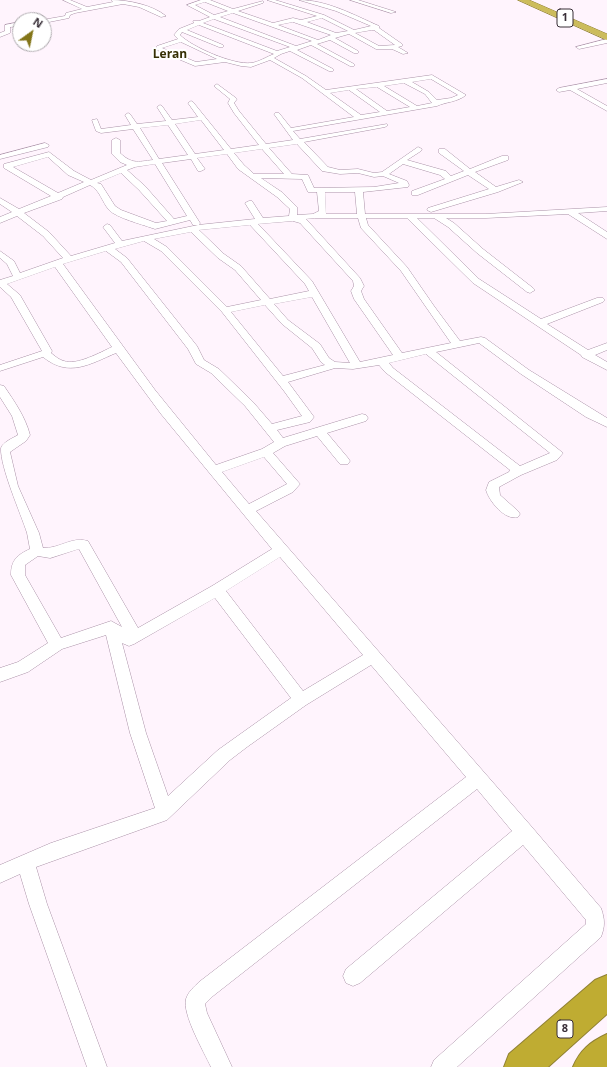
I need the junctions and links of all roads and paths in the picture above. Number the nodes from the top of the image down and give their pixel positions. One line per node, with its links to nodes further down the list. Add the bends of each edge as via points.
1 (66, 0): 14 (street)
2 (206, 0): 16 (street); 20 (street, via 190,5)
3 (291, 0): 10 (street)
4 (302, 0): 15 (street)
5 (352, 0): 17 (street)
6 (522, 0): 31 (highway, 1)
7 (527, 0): 31 (highway, 1)
8 (116, 1): 13 (street); 18 (street, via 152,10)
9 (243, 1): 12 (street)
10 (272, 1): 12 (street); 19 (street)
11 (95, 2): 13 (street)
12 (261, 2): 16 (street)
13 (103, 6): 14 (street)
14 (87, 9): 21 (street)
15 (338, 10): 19 (street); 27 (street, via 376,26)
16 (233, 11): 20 (street); 26 (street)
17 (393, 12)
18 (163, 16)
19 (322, 16): 23 (street); 29 (street)
20 (214, 17): 24 (street); 39 (street)
21 (52, 20)
22 (190, 21): 24 (street)
23 (302, 22): 26 (street, via 293,20); 32 (street)
24 (198, 23): 28 (street); 41 (street)
25 (3, 25): 30 (street, via 8,32)
26 (273, 25): 35 (street)
27 (375, 28): 29 (street); 37 (street, via 400,45)
28 (181, 30): 33 (street, via 177,33); 36 (street)
29 (352, 31): 32 (street); 37 (street, via 379,49)
30 (0, 35)
31 (607, 36)
32 (333, 37): 35 (street); 40 (street)
33 (181, 40): 44 (street); 44 (street, via 161,46 159,49 195,64)
34 (607, 41): 38 (street)
35 (314, 42): 39 (street); 45 (street)
36 (221, 46)
37 (393, 47): 42 (street)
38 (579, 47)
39 (294, 48): 41 (street); 47 (street, via 331,70)
40 (356, 52)
41 (277, 53): 43 (street, via 278,55)
42 (405, 53)
43 (270, 58): 44 (street, via 246,65); 48 (street)
44 (226, 60)
45 (352, 65)
46 (314, 74): 48 (street)
47 (323, 74)
48 (304, 77): 58 (street)
49 (406, 81): 52 (street); 60 (street, via 427,93); 60 (street, via 434,77 463,95 452,100)
50 (607, 81): 51 (street)
51 (590, 84): 55 (street); 56 (street)
52 (379, 85): 54 (street); 62 (street)
53 (217, 86): 77 (street, via 234,99 231,103 236,112)
54 (350, 88): 58 (street); 64 (street)
55 (571, 88): 57 (street); 63 (street)
56 (602, 89)
57 (559, 90)
58 (324, 92): 68 (street)
59 (192, 102): 67 (street)
60 (436, 102): 62 (street, via 434,105)
61 (160, 107): 70 (street)
62 (416, 108): 64 (street)
63 (607, 109)
64 (386, 113): 68 (street)
65 (277, 114): 73 (street)
66 (128, 115): 72 (street)
67 (204, 118): 70 (street); 80 (street)
68 (360, 118): 73 (street)
69 (95, 120): 72 (street, via 100,131)
70 (170, 122): 72 (street); 81 (street)
71 (385, 125): 75 (street)
72 (135, 127): 86 (street)
73 (290, 130): 75 (street)
74 (116, 140): 87 (street, via 116,154)
75 (300, 141): 77 (street); 91 (street, via 325,169)
76 (45, 145): 82 (street)
77 (264, 147): 80 (street); 95 (street)
78 (418, 149): 85 (street)
79 (442, 150): 92 (street)
80 (230, 152): 81 (street); 94 (street, via 241,167)
81 (193, 156): 86 (street); 89 (street)
82 (0, 157)
83 (505, 158): 92 (street)
84 (0, 161): 88 (street)
85 (402, 161): 93 (street); 96 (street, via 442,173)
86 (157, 162): 87 (street); 114 (street)
87 (133, 165): 90 (street)
88 (7, 166): 98 (street, via 49,154 71,173); 104 (street)
89 (201, 169)
90 (122, 170): 98 (street); 117 (street, via 134,178)
91 (344, 172): 93 (street); 101 (street)
92 (468, 172): 96 (street); 102 (street)
93 (384, 174): 99 (street, via 404,183)
94 (252, 176): 95 (street); 115 (street, via 294,208)
95 (289, 176): 100 (street, via 304,177 312,190)
96 (450, 179): 103 (street)
97 (519, 182): 102 (street)
98 (91, 183): 104 (street); 117 (street, via 99,187 112,208 118,212 155,226)
99 (404, 186): 101 (street); 103 (street)
100 (321, 190): 101 (street); 111 (street, via 323,212)
101 (356, 190): 112 (street)
102 (496, 190): 107 (street)
103 (415, 193): 107 (street)
104 (59, 196): 109 (street)
105 (0, 200): 109 (street)
106 (249, 203): 118 (street)
107 (430, 207): 110 (street, via 486,216); 113 (street, via 424,216); 130 (street)
108 (607, 209): 110 (street)
109 (19, 212): 116 (street); 126 (street, via 58,245)
110 (571, 212): 121 (street)
111 (315, 216): 112 (street); 115 (street)
112 (360, 216): 113 (street); 136 (street, via 364,226 404,269)
113 (409, 216): 135 (street, via 476,281)
114 (192, 217): 117 (street); 120 (street)
115 (293, 218): 118 (street); 142 (street, via 302,221 357,280 359,286 356,291 359,299)
116 (0, 220)
117 (173, 222)
118 (256, 222): 120 (street); 131 (street)
119 (107, 227): 123 (street)
120 (196, 229): 122 (street); 133 (street, via 221,256 238,268)
121 (607, 236)
122 (145, 238): 123 (street); 134 (street, via 164,249)
123 (120, 244): 124 (street)
124 (108, 248): 126 (street); 152 (street, via 124,260 193,348 200,362 215,371)
125 (0, 254): 128 (street, via 11,263)
126 (69, 259): 127 (street)
127 (57, 263): 128 (street); 138 (street)
128 (18, 277): 129 (street)
129 (0, 283): 140 (street, via 15,295)
130 (530, 290)
131 (316, 293): 133 (street); 145 (street)
132 (600, 300): 135 (street)
133 (268, 302): 134 (street); 144 (street, via 289,327 316,346 329,364)
134 (225, 310): 148 (street)
135 (540, 323): 141 (street)
136 (457, 344): 139 (street); 151 (street, via 482,340 525,372)
137 (607, 346): 141 (street)
138 (117, 349): 140 (street, via 70,365 55,361); 157 (street)
139 (428, 350): 142 (street); 158 (street, via 558,453)
140 (46, 353): 147 (street)
141 (586, 354): 146 (street)
142 (398, 357): 143 (street)
143 (382, 361): 145 (street); 158 (street, via 389,370 514,467)
144 (335, 365): 145 (street); 148 (street)
145 (358, 365)
146 (607, 367)
147 (0, 368)
148 (281, 380): 152 (street, via 308,417)
149 (0, 388): 162 (street, via 17,415 24,435 4,452 12,486 33,532)
150 (362, 418): 153 (street)
151 (607, 423)
152 (270, 428): 154 (street)
153 (320, 432): 154 (street); 156 (street)
154 (281, 443): 155 (street)
155 (266, 452): 157 (street); 159 (street, via 294,484)
156 (344, 461)
157 (215, 470): 159 (street)
158 (517, 472): 160 (street, via 492,488 494,497)
159 (247, 510): 161 (street)
160 (514, 514)
161 (282, 550): 163 (street); 167 (street)
162 (37, 551): 165 (street, via 49,554 82,544); 166 (street, via 19,562 18,575)
163 (217, 590): 165 (street); 169 (street)
164 (111, 626): 165 (street, via 129,640); 166 (street); 171 (street, via 138,733)
165 (135, 637)
166 (57, 646): 168 (street, via 23,667)
167 (372, 657): 169 (street); 170 (street)
168 (0, 675)
169 (301, 700): 171 (street, via 224,755)
170 (478, 779): 172 (street); 179 (street, via 206,989 195,1001 197,1014)
171 (165, 811): 173 (street, via 158,816)
172 (526, 832): 175 (street); 180 (street, via 594,915 594,930)
173 (26, 862): 174 (street); 178 (street, via 38,904)
174 (0, 874)
175 (353, 976)
176 (607, 992): 181 (highway, 8)
177 (607, 1052): 182 (highway)
178 (97, 1067)
179 (222, 1067)
180 (441, 1067)
181 (522, 1067)
182 (591, 1067)

